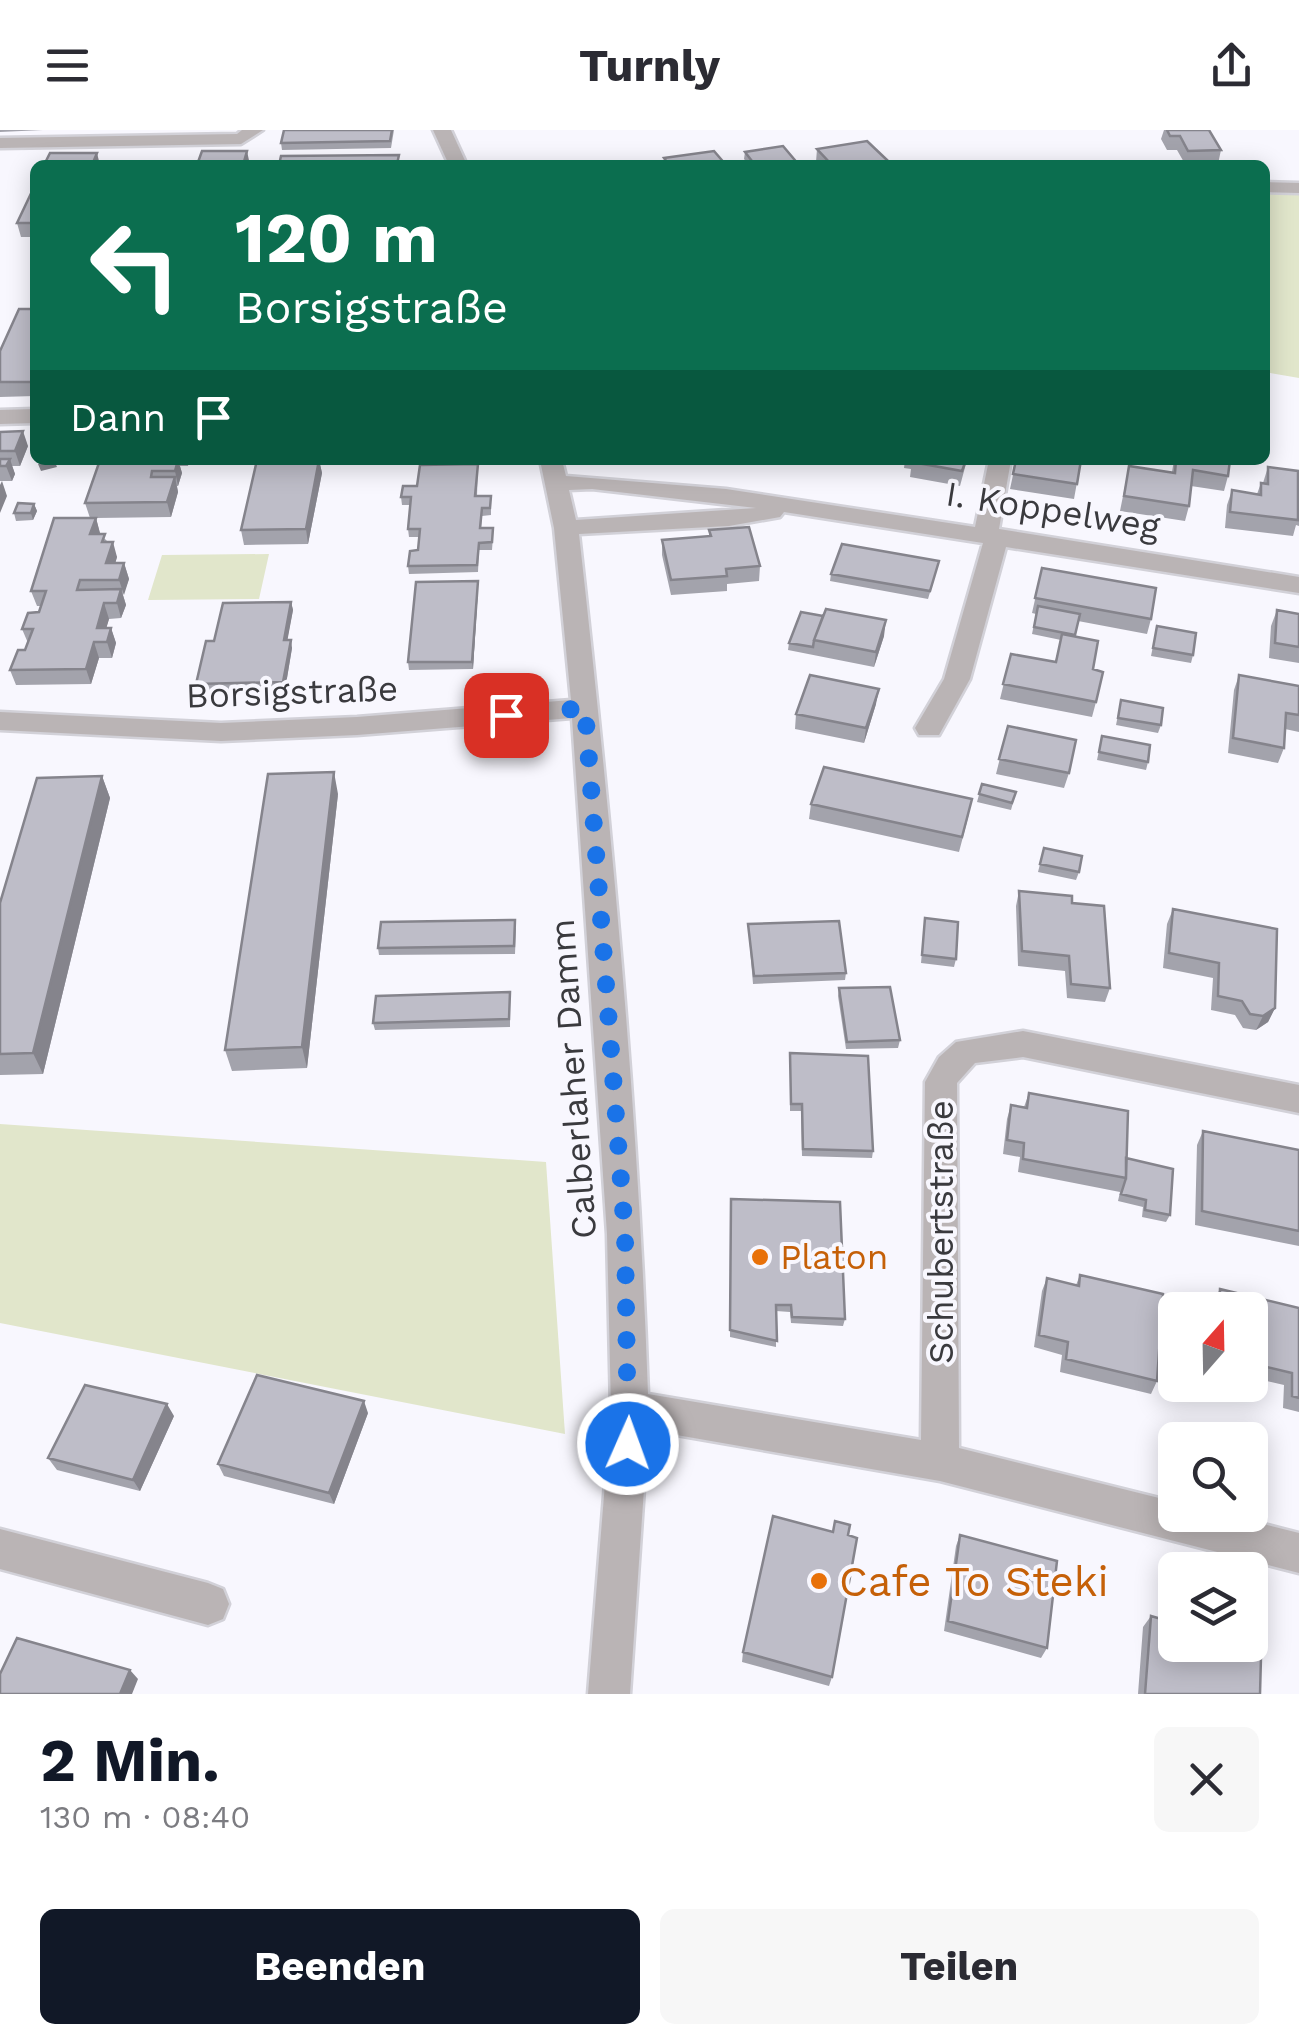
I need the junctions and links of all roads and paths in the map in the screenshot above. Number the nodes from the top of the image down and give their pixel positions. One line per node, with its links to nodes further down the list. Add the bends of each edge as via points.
1 (254, 130): 3 (street, via 241,139)
2 (442, 130): 4 (street)
3 (0, 143)
4 (456, 160)
5 (1270, 187): 6 (street)
6 (1299, 188)
7 (30, 416): 8 (street)
8 (0, 417)
9 (999, 465): 13 (street)
10 (553, 472): 11 (street, I. Koppelweg); 12 (street, Calberlaher Damm)
11 (795, 509): 12 (street, I. Koppelweg); 13 (street, I. Koppelweg)
12 (566, 528): 15 (street, Calberlaher Damm)
13 (991, 535): 14 (street, I. Koppelweg); 17 (street, via 957,680)
14 (1299, 585)
15 (585, 708): 16 (street, Borsigstraße, via 220,732); 19 (street, Calberlaher Damm, via 625,1234)
16 (0, 721)
17 (929, 728)
18 (1299, 1099): 20 (street, Schubertstraße, via 1023,1044 968,1051 950,1066 941,1082)
19 (630, 1409): 20 (street); 24 (street, Calberlaher Damm)
20 (940, 1462): 22 (street)
21 (0, 1548): 23 (street)
22 (1299, 1553)
23 (208, 1604)
24 (610, 1694)

